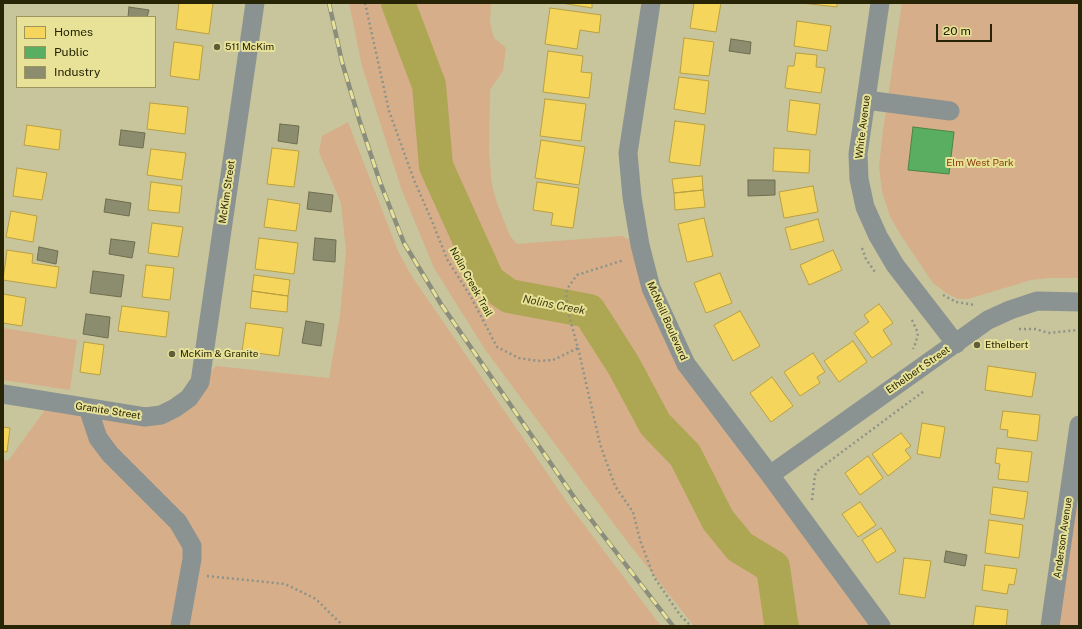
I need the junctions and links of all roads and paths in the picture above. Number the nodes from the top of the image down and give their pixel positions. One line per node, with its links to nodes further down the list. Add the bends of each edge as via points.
1 (255, 3): 15 (street, McKim Street)
2 (365, 3): 14 (path, Nolin Creek Trail, via 389,111 414,180 446,259 471,297 496,347 519,358 538,361 553,360)
3 (652, 3): 7 (street, McNeill Boulevard, via 628,153 632,197)
4 (880, 3): 5 (street, White Avenue)
5 (866, 100): 6 (street); 13 (street, White Avenue, via 858,154 859,179 865,207 895,265)
6 (950, 111)
7 (642, 255): 14 (path, via 577,275 569,286 566,293); 20 (street, McNeill Boulevard, via 651,288 686,364)
8 (939, 292): 10 (path, via 956,302)
9 (1079, 302): 13 (street, Ethelbert Street, via 1037,301 1010,310 988,320)
10 (975, 305)
11 (1015, 330): 12 (path, via 1036,329 1048,333)
12 (1079, 330)
13 (956, 344): 20 (street, Ethelbert Street)
14 (578, 348): 25 (path, via 600,444 615,486 633,512 654,577 680,615)
15 (200, 382): 18 (street, Granite Street, via 189,398 161,415 145,417)
16 (925, 390): 21 (path, via 819,468 815,475)
17 (3, 394): 18 (street, Granite Street)
18 (88, 408): 22 (street, via 98,438 110,454 178,522 192,546)
19 (1079, 425): 27 (street, Anderson Avenue)
20 (770, 475): 26 (street, McNeill Boulevard)
21 (812, 503)
22 (188, 574): 23 (street); 24 (path, via 285,584 316,599)
23 (180, 626)
24 (341, 626)
25 (691, 626)
26 (881, 626)
27 (1050, 626)

